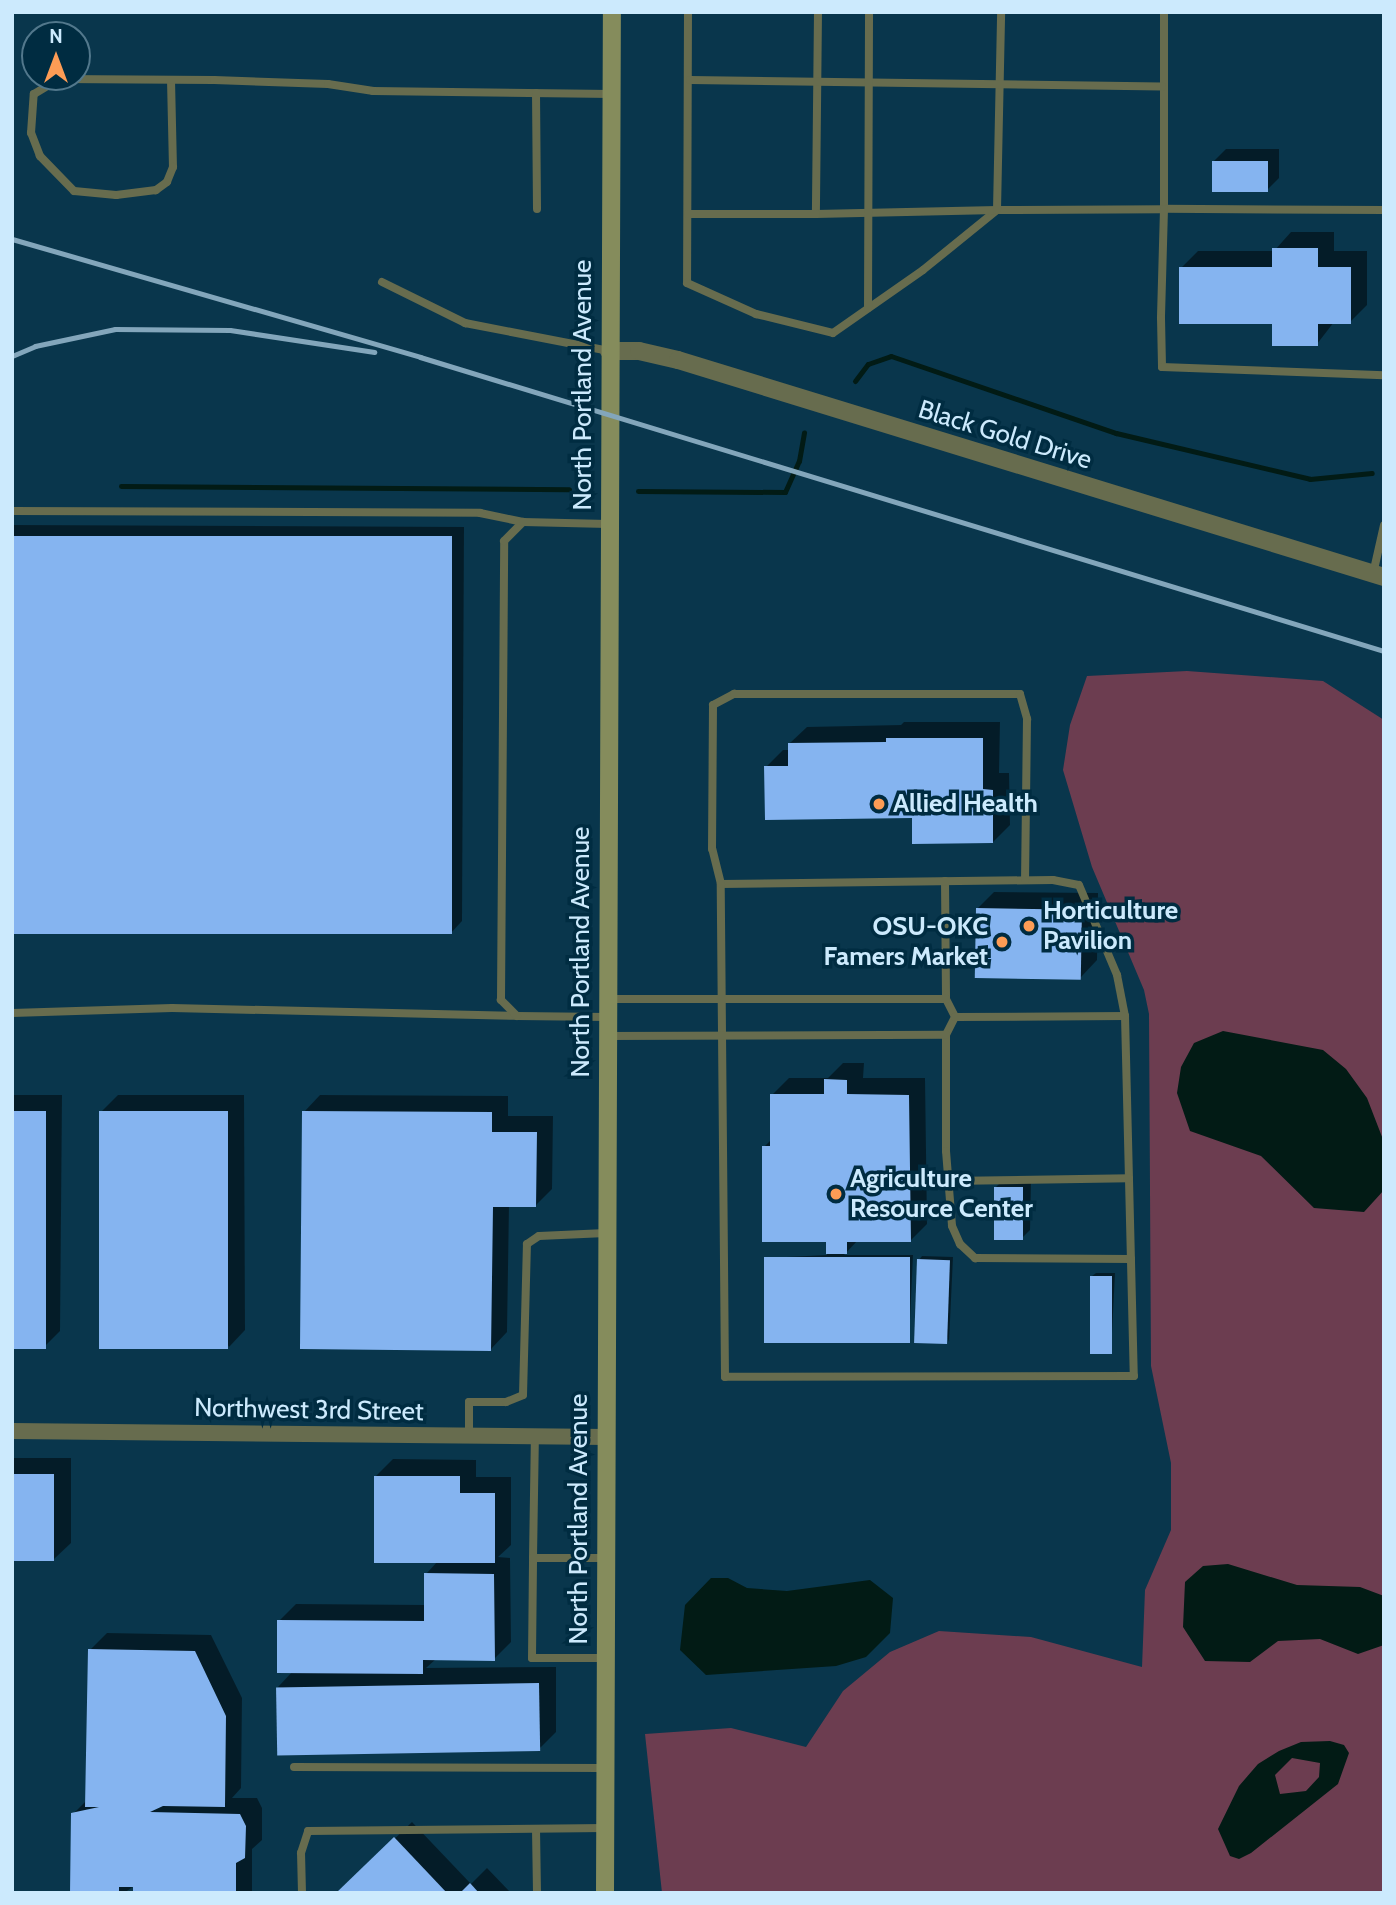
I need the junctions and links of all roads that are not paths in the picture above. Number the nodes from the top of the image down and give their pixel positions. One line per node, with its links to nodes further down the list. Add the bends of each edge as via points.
1 (612, 12): 14 (main road, North Portland Avenue)
2 (688, 12): 8 (lane)
3 (818, 12): 11 (lane)
4 (869, 12): 9 (lane)
5 (1001, 12): 10 (lane)
6 (1164, 12): 12 (lane)
7 (170, 80): 7 (lane, via 59,79 45,84 34,94 31,110 31,133 40,156 74,191 116,195 156,190 167,182 173,167); 13 (lane, via 328,84 373,91)
8 (690, 80): 11 (lane); 20 (lane)
9 (869, 82): 10 (lane); 11 (lane); 19 (lane)
10 (999, 82): 12 (lane); 17 (lane)
11 (815, 84): 21 (lane)
12 (1162, 88): 16 (lane)
13 (536, 93): 14 (lane); 15 (lane)
14 (612, 94): 24 (main road, North Portland Avenue)
15 (537, 209)
16 (1164, 209): 17 (lane); 18 (lane); 25 (lane, via 1162,368)
17 (997, 210): 19 (lane); 23 (lane)
18 (1384, 210)
19 (869, 212): 21 (lane); 23 (lane)
20 (688, 214): 21 (lane); 23 (lane, via 687,283 756,314 833,333)
21 (816, 214)
22 (382, 282): 24 (lane, via 465,323)
23 (868, 308)
24 (609, 351): 28 (main road, North Portland Avenue); 30 (street, Black Gold Drive, via 639,351 678,360)
25 (1384, 375)
26 (12, 512): 27 (lane, via 480,513)
27 (523, 522): 28 (lane); 38 (lane, via 504,541 501,1000)
28 (608, 524): 36 (main road, North Portland Avenue)
29 (1384, 525): 30 (lane)
30 (1378, 576)
31 (1025, 880): 32 (lane); 33 (lane, via 1027,719 1020,694 734,694 720,700 710,712 712,849); 40 (lane, via 1079,885 1117,975)
32 (945, 881): 33 (lane); 34 (lane)
33 (721, 884): 35 (lane)
34 (946, 999): 35 (lane); 39 (lane)
35 (722, 1001): 36 (lane); 43 (lane)
36 (607, 1008): 38 (lane, via 562,1017); 42 (main road, North Portland Avenue)
37 (12, 1013): 38 (lane, via 172,1008)
38 (517, 1016)
39 (955, 1017): 40 (lane); 41 (lane)
40 (1125, 1017): 44 (lane)
41 (946, 1035): 43 (lane); 45 (lane)
42 (607, 1036): 43 (lane); 46 (main road, North Portland Avenue)
43 (723, 1037): 47 (lane, via 726,1377 1134,1376)
44 (1129, 1178): 45 (lane); 47 (lane)
45 (948, 1181): 47 (lane, via 953,1226 966,1252 975,1258)
46 (606, 1233): 49 (lane, via 539,1236 527,1244 523,1395 506,1402 469,1402); 51 (main road, North Portland Avenue)
47 (1131, 1259)
48 (12, 1431): 49 (street, Northwest 3rd Street)
49 (469, 1436): 50 (street, Northwest 3rd Street)
50 (535, 1437): 51 (street, Northwest 3rd Street); 52 (lane)
51 (606, 1437): 53 (main road, North Portland Avenue)
52 (533, 1558): 53 (lane); 54 (lane, via 532,1658)
53 (606, 1558): 54 (main road, North Portland Avenue)
54 (605, 1658): 56 (main road, North Portland Avenue)
55 (295, 1767): 56 (lane)
56 (605, 1768): 57 (main road, North Portland Avenue)
57 (605, 1828): 58 (lane); 61 (main road, North Portland Avenue)
58 (536, 1829): 59 (lane, via 308,1831 301,1853); 60 (lane)
59 (302, 1893)
60 (537, 1893)
61 (605, 1893)

